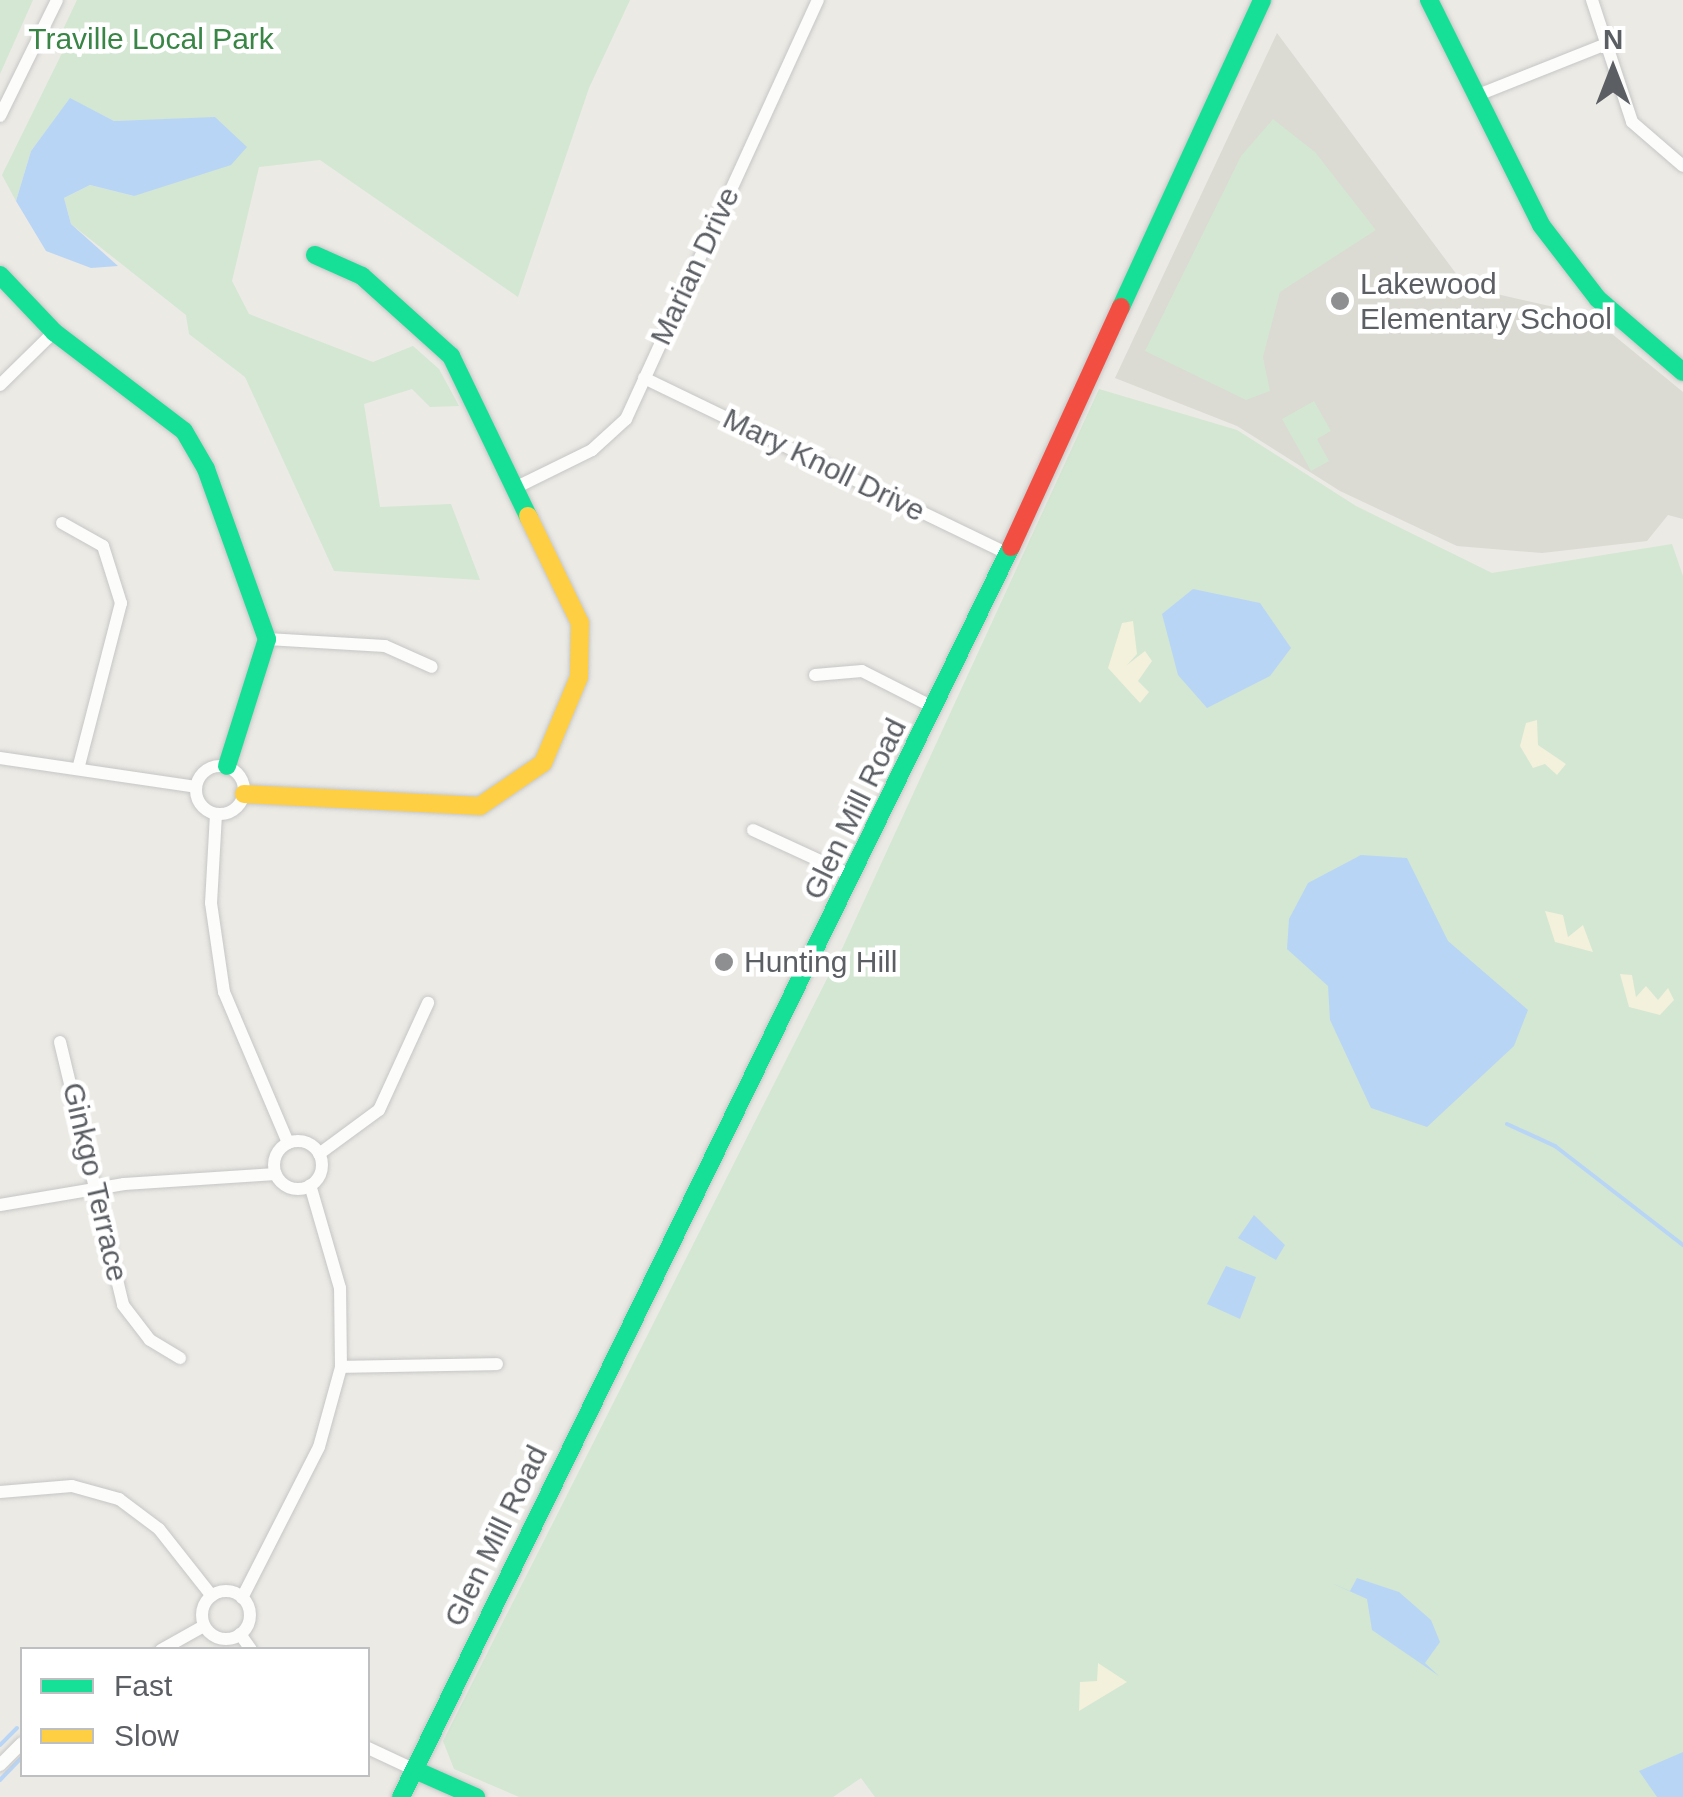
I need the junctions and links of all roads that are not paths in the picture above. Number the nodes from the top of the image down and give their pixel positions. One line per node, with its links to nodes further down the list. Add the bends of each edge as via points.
1 (56, 0): 8 (street)
2 (818, 0): 14 (street, Marian Drive)
3 (1262, 0): 18 (main road, Glen Mill Road)
4 (1429, 0): 7 (main road)
5 (1592, 0): 6 (street)
6 (1606, 44): 7 (street); 9 (street, via 1632,122)
7 (1478, 95): 13 (main road, via 1571,267)
8 (0, 116)
9 (1683, 166)
10 (315, 254): 16 (main road, via 362,276 451,356)
11 (0, 276): 12 (main road)
12 (54, 332): 15 (street); 19 (main road, via 184,431 256,590)
13 (1683, 372)
14 (644, 378): 16 (street, Marian Drive, via 613,436); 18 (street, Mary Knoll Drive)
15 (0, 385)
16 (520, 485): 27 (main road, via 584,636 579,677 543,762 480,806)
17 (62, 523): 25 (street, via 103,546 121,603)
18 (1004, 552): 22 (main road, Glen Mill Road)
19 (266, 639): 20 (street, via 385,646); 24 (main road)
20 (432, 667)
21 (814, 676): 22 (street, via 862,671)
22 (935, 708): 30 (main road, Glen Mill Road)
23 (0, 758): 25 (street)
24 (228, 766): 26 (street, via 204,772); 27 (street)
25 (78, 770): 26 (street)
26 (196, 787): 28 (street)
27 (244, 794): 28 (street)
28 (216, 814): 33 (street, via 218,964)
29 (753, 830): 30 (street)
30 (853, 876): 52 (main road, Glen Mill Road)
31 (428, 1003): 34 (street, via 379,1110)
32 (60, 1042): 37 (street, Ginkgo Terrace)
33 (288, 1143): 34 (street); 35 (street)
34 (319, 1154): 36 (street)
35 (276, 1174): 36 (street, via 294,1188); 37 (street)
36 (310, 1185): 41 (street, via 338,1274)
37 (96, 1189): 38 (street); 39 (street, Ginkgo Terrace, via 124,1305 150,1340)
38 (0, 1205)
39 (180, 1358)
40 (497, 1364): 41 (street)
41 (341, 1367): 44 (street, via 319,1448)
42 (0, 1492): 43 (street, via 72,1486 119,1500 159,1529)
43 (212, 1596): 44 (street); 45 (street)
44 (242, 1598): 46 (street, via 250,1617)
45 (204, 1626): 46 (street, via 216,1637); 47 (street)
46 (240, 1634): 48 (street)
47 (166, 1647)
48 (249, 1647)
49 (20, 1745): 51 (street)
50 (370, 1749): 52 (street)
51 (0, 1765)
52 (415, 1770): 53 (main road, Glen Mill Road); 54 (main road)
53 (401, 1797)
54 (476, 1797)

